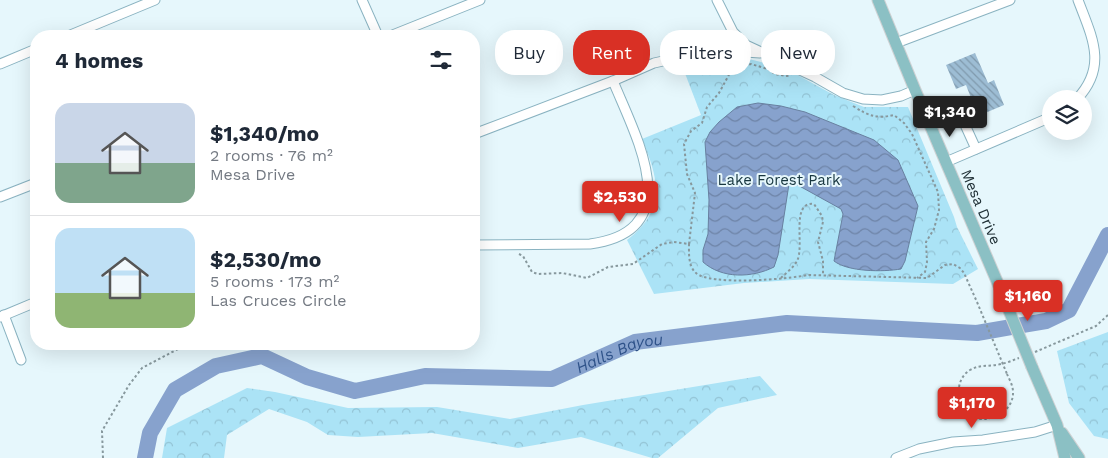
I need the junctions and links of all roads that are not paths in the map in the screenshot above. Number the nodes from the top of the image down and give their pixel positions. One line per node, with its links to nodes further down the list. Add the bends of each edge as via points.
1 (155, 0): 8 (street)
2 (362, 0): 9 (street)
3 (480, 0): 10 (street)
4 (717, 0): 13 (street, via 733,32)
5 (878, 0): 11 (main road, Mesa Drive)
6 (1010, 0): 11 (street)
7 (1078, 0): 17 (street, via 1095,46 1093,76)
8 (82, 30)
9 (375, 30)
10 (405, 30)
11 (896, 43): 16 (main road, Mesa Drive)
12 (30, 52): 14 (street)
13 (760, 53): 15 (street, via 695,54 654,63); 16 (street, via 816,77 843,93 863,99 882,100)
14 (0, 64)
15 (614, 81): 20 (street); 25 (street, via 644,158 649,186 643,214 629,232 606,242 590,244)
16 (915, 90): 18 (main road, Mesa Drive)
17 (1085, 90)
18 (926, 115): 21 (street, via 944,107 961,116); 22 (main road, Mesa Drive)
19 (1042, 121): 21 (street)
20 (480, 132)
21 (976, 150): 22 (street)
22 (946, 162): 29 (main road, Mesa Drive, bridge)
23 (30, 185): 24 (street)
24 (0, 197)
25 (480, 245)
26 (30, 304): 27 (street)
27 (2, 316): 28 (street)
28 (21, 360)
29 (1057, 425): 30 (street, via 1035,432 953,442); 31 (main road, Mesa Drive); 32 (main road, Mesa Drive)
30 (896, 458)
31 (1065, 458)
32 (1079, 458)

